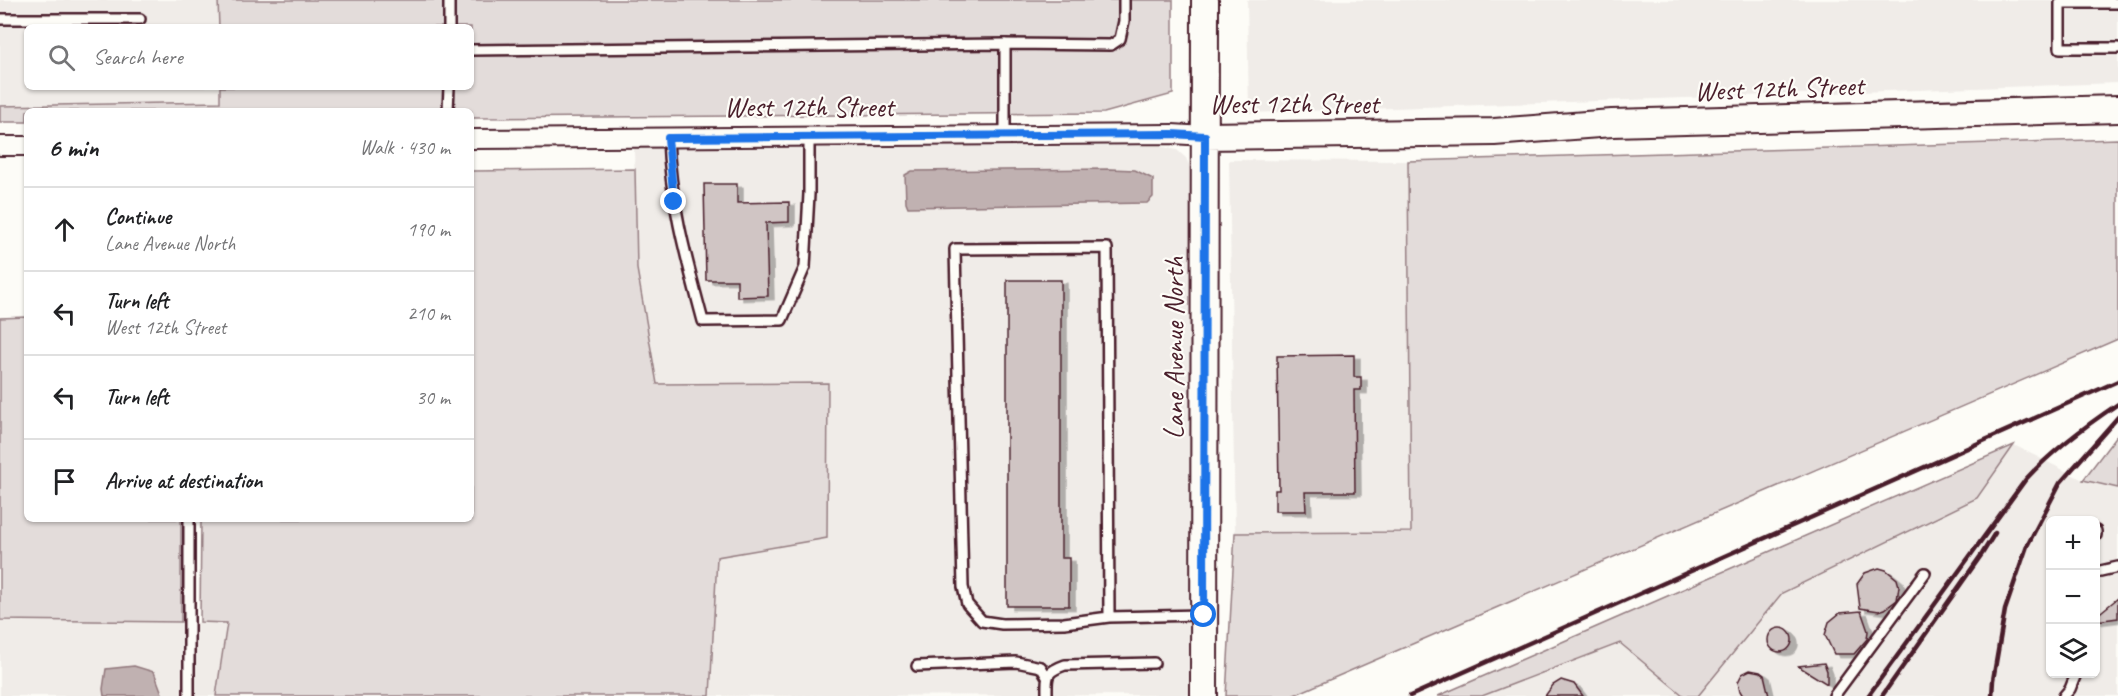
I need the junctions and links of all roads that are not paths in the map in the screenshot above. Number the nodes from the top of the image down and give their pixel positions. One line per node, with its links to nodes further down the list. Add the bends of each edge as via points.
1 (449, 0): 7 (lane)
2 (1124, 0): 8 (lane, via 1120,39 1111,45)
3 (1205, 0): 15 (street, Lane Avenue North)
4 (2118, 3): 9 (lane, via 2060,3 2060,48)
5 (0, 19): 6 (lane)
6 (140, 19)
7 (449, 24)
8 (1005, 44): 10 (lane); 14 (lane)
9 (2118, 48)
10 (474, 50)
11 (448, 90): 12 (lane)
12 (448, 108)
13 (2118, 109): 15 (street, West 12th Street, via 1612,123 1494,132)
14 (1005, 136): 15 (street, West 12th Street); 17 (street, West 12th Street)
15 (1205, 136): 25 (street, Lane Avenue North)
16 (668, 138): 17 (street, West 12th Street); 17 (lane, via 679,228 703,321 782,320 806,267); 18 (street, West 12th Street)
17 (809, 138)
18 (474, 139)
19 (0, 146): 20 (street)
20 (24, 146)
21 (189, 522): 31 (lane)
22 (2118, 567): 23 (lane)
23 (2100, 571)
24 (1925, 573): 34 (lane)
25 (1204, 615): 26 (lane); 33 (street, Lane Avenue North)
26 (1109, 617): 26 (lane, via 1064,623 1002,624 982,621 967,603 963,587 955,249 1107,248)
27 (1154, 663): 29 (lane, via 1065,665 1052,670)
28 (917, 666): 29 (lane, via 1016,662 1041,667)
29 (1047, 677): 32 (lane)
30 (2074, 678): 35 (lane)
31 (189, 696)
32 (1047, 696)
33 (1204, 696)
34 (1834, 696)
35 (2064, 696)

